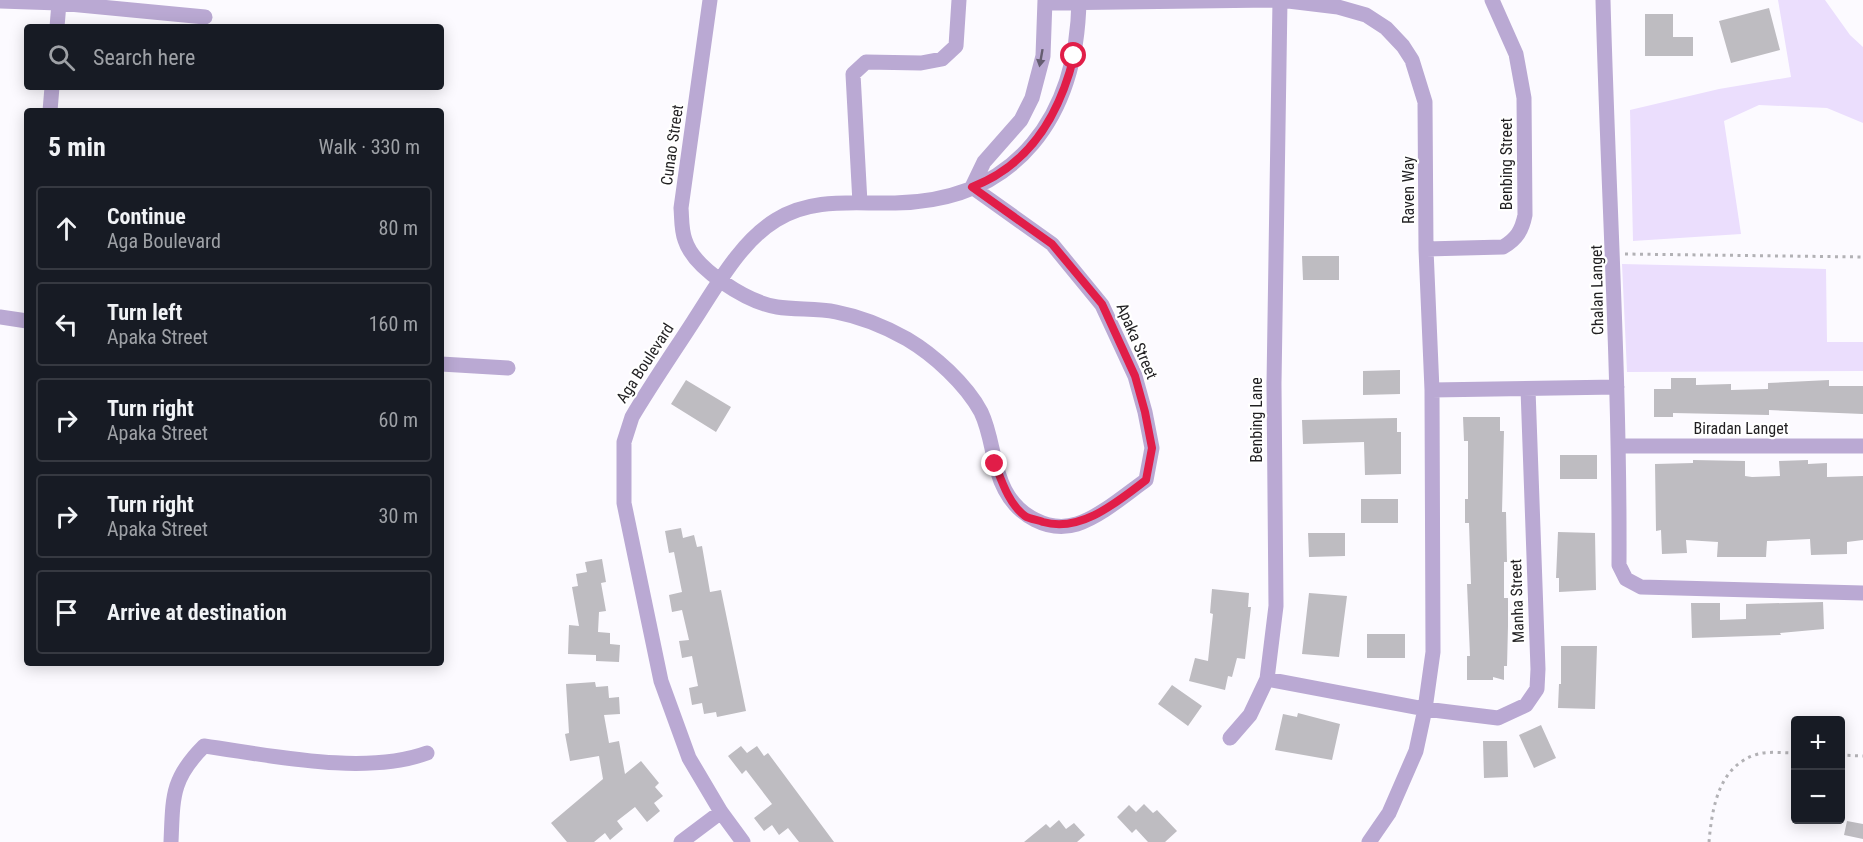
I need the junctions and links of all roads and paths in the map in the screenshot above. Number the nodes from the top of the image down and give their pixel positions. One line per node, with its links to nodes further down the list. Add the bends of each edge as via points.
1 (710, 0): 19 (street, Cunao Street, via 682,225 692,253)
2 (959, 0): 15 (street, via 956,46 942,59 921,63 866,62 853,74)
3 (1280, 0): 8 (street, Raven Way); 16 (street, Raven Way, via 1338,7 1366,15 1386,28 1412,60 1425,102); 30 (street, Benbing Lane, via 1274,384 1276,606)
4 (1492, 0): 16 (street, Benbing Street, via 1516,54 1524,98 1522,229 1513,242 1503,247)
5 (1603, 0): 17 (street, Chalan Langet)
6 (0, 1): 9 (street)
7 (1045, 1): 8 (street, Raven Way); 14 (street, one-way to 14, via 1043,56 1032,98 1021,120 984,162)
8 (1079, 2): 14 (street, Aga Boulevard, via 1074,56 1053,116 1015,163 996,178)
9 (59, 3): 10 (street); 11 (street)
10 (205, 17)
11 (57, 24)
12 (52, 90): 13 (street)
13 (50, 108)
14 (972, 187): 15 (street, Aga Boulevard, via 937,200); 19 (street, Apaka Street, via 1052,244 1074,268 1102,304 1135,376 1152,448 1146,480 1076,524 1051,524 1026,517 1005,490 981,413 970,394 910,341 855,316 774,307 750,299)
15 (860, 203): 19 (street, Aga Boulevard, via 816,204 775,220 755,237)
16 (1426, 249): 26 (street, Raven Way)
17 (1615, 254): 18 (path); 24 (street, Chalan Langet)
18 (1863, 257)
19 (720, 280): 37 (street, Aga Boulevard, via 632,417 624,442 622,471 632,545 668,707 689,758)
20 (0, 317): 21 (street)
21 (24, 321)
22 (444, 364): 23 (street)
23 (508, 368)
24 (1617, 387): 25 (street); 27 (street, Chalan Langet)
25 (1528, 389): 26 (street); 31 (street, Manha Street, via 1537,689 1526,705 1498,718)
26 (1432, 390): 31 (street, Raven Way, via 1433,652)
27 (1620, 446): 28 (street, Biradan Langet); 29 (street, Chalan Langet, via 1619,565 1626,579 1641,587)
28 (1863, 446)
29 (1863, 593)
30 (1267, 679): 31 (street); 32 (street, Benbing Lane, via 1250,715)
31 (1425, 709): 41 (street, Raven Way, via 1407,774 1389,813)
32 (1230, 738)
33 (427, 753): 38 (street, via 407,761 326,763 204,746 186,765 173,792)
34 (1791, 753): 42 (path, via 1758,754 1731,768 1715,798)
35 (1845, 755): 36 (path)
36 (1863, 756)
37 (721, 812): 39 (street); 40 (street, Aga Boulevard)
38 (171, 842)
39 (681, 842)
40 (742, 842)
41 (1368, 842)
42 (1709, 842)

